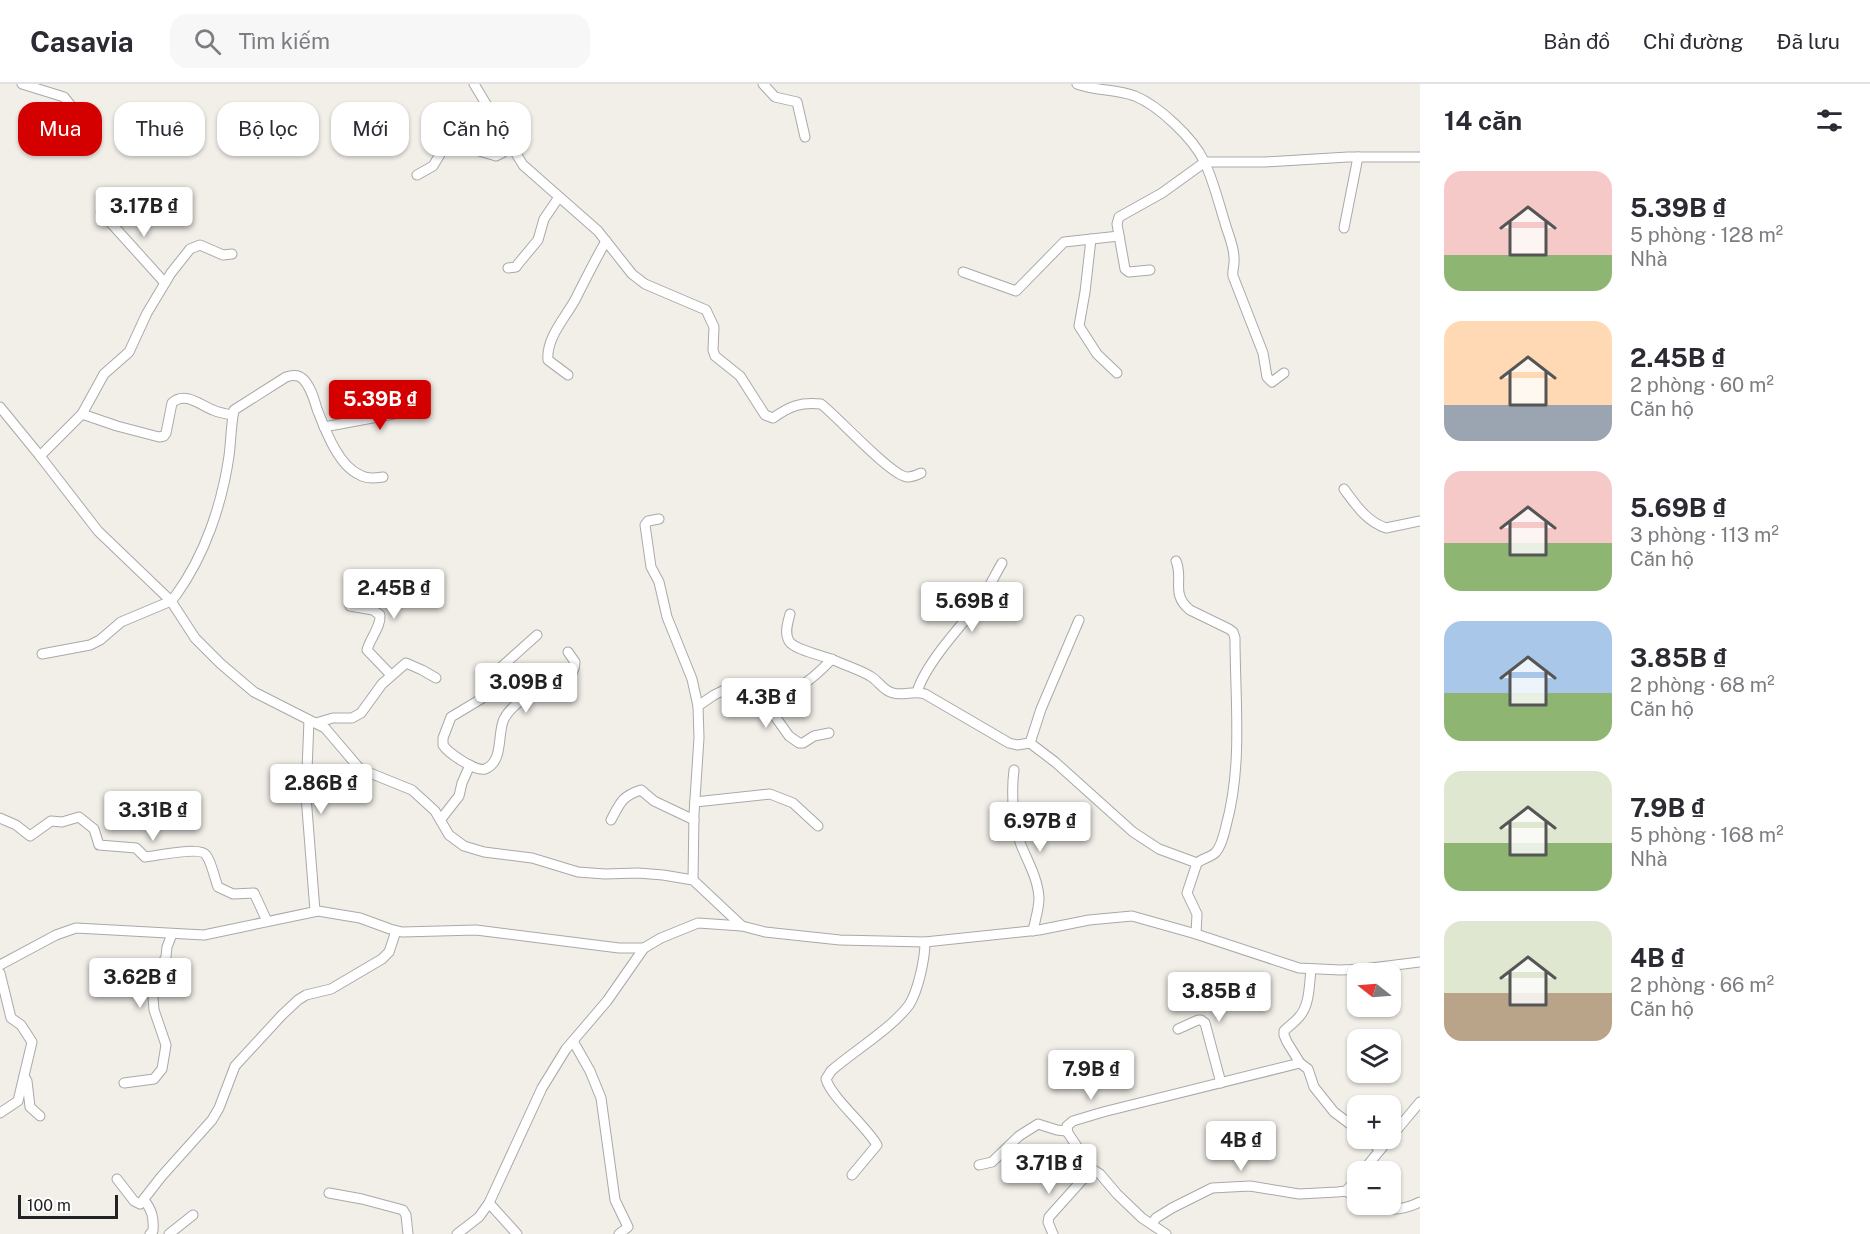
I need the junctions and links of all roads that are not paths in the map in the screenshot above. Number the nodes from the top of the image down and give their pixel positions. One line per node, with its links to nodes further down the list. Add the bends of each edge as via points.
1 (22, 84): 5 (street, via 64,97)
2 (474, 84): 6 (street)
3 (763, 84): 7 (street, via 775,97 798,104)
4 (1077, 84): 12 (street, via 1134,96 1150,104 1188,139)
5 (68, 102)
6 (485, 102)
7 (805, 137)
8 (439, 156): 13 (street, via 433,166)
9 (517, 156): 14 (street)
10 (1358, 157): 11 (street); 12 (street); 16 (street)
11 (1420, 157)
12 (1204, 162): 17 (street, via 1162,193 1121,215); 26 (street, via 1234,256 1233,276 1263,353 1267,377 1274,382)
13 (417, 175)
14 (559, 197): 19 (street); 21 (street, via 544,219 538,240 516,267)
15 (101, 212): 24 (street)
16 (1344, 228)
17 (1119, 236): 18 (street); 22 (street, via 1127,271)
18 (1090, 239): 23 (street, via 1064,242 1016,291); 25 (street, via 1079,326 1097,354)
19 (606, 241): 27 (street, via 560,323 548,354 548,360); 34 (street, via 640,281 705,310 714,327 715,356 740,376 768,417 797,404 821,404 898,473 907,477)
20 (232, 254): 24 (street, via 223,255 200,244 195,246)
21 (508, 268)
22 (1150, 270)
23 (963, 272)
24 (165, 283): 30 (street, via 129,352 104,374)
25 (1117, 373)
26 (1284, 373)
27 (568, 375)
28 (407, 398): 32 (street, via 399,413)
29 (1, 412): 33 (street)
30 (82, 414): 31 (street, via 159,437 166,433 172,403 178,399); 33 (street)
31 (233, 415): 32 (street, via 237,407 286,377 297,376 308,386); 41 (street, via 224,483 204,546)
32 (324, 427): 35 (street, via 339,455 356,473 366,478)
33 (40, 456): 41 (street, via 98,531)
34 (921, 473)
35 (383, 477)
36 (1344, 489): 38 (street, via 1366,517 1383,527)
37 (660, 519): 53 (street, via 645,525 651,567)
38 (1420, 521)
39 (1176, 561): 65 (street, via 1184,605 1229,629 1235,638 1237,740 1230,812 1217,851)
40 (1002, 563): 51 (street, via 977,607 935,660)
41 (171, 601): 47 (street, via 121,622 90,645); 54 (street, via 204,648 250,690)
42 (350, 606): 49 (street, via 380,615 367,650)
43 (790, 614): 48 (street, via 786,632 789,642)
44 (1079, 620): 56 (street)
45 (537, 635): 57 (street, via 489,678 480,699 449,720 443,746)
46 (568, 652): 57 (street, via 575,662 573,673 555,687 535,691 519,701 502,723 493,764 478,770)
47 (42, 654)
48 (832, 659): 51 (street, via 873,678 888,691 905,695); 52 (street, via 798,689)
49 (391, 675): 50 (street, via 406,663); 54 (street, via 361,713 352,718)
50 (436, 678)
51 (917, 692): 56 (street, via 1010,742)
52 (764, 700): 53 (street, via 735,685); 55 (street, via 789,736 799,743)
53 (698, 706): 59 (street)
54 (313, 722): 61 (street, via 326,728 360,769 412,790); 67 (street, via 306,796)
55 (830, 733)
56 (1030, 743): 65 (street, via 1133,832 1159,849)
57 (470, 765): 61 (street, via 459,796)
58 (1014, 770): 71 (street, via 1012,801 1019,838 1039,898)
59 (695, 802): 63 (street); 64 (street, via 770,794 793,803)
60 (0, 818): 68 (street, via 30,837 51,821 79,817 94,829 99,845 136,848 145,857 203,852 218,887 232,894 254,893)
61 (441, 819): 66 (street, via 456,842 484,852 532,858 586,873)
62 (611, 820): 63 (street, via 623,798 641,790 654,801)
63 (694, 820): 66 (street)
64 (818, 826)
65 (1197, 863): 73 (street, via 1187,893 1197,914)
66 (693, 879): 69 (street)
67 (315, 911): 68 (street); 70 (street, via 360,918)
68 (267, 921): 72 (street, via 209,935)
69 (742, 926): 74 (street, via 840,940); 75 (street, via 698,923)
70 (396, 931): 75 (street, via 476,930); 100 (street, via 389,952 382,959 331,989 306,995 282,1015 235,1066 212,1120)
71 (1032, 931): 73 (street, via 1132,916); 74 (street)
72 (172, 934): 77 (street, via 76,928); 84 (street, via 152,985 154,1010 166,1045 162,1069 154,1079)
73 (1196, 934): 78 (street)
74 (925, 942): 96 (street, via 909,1004 826,1079 829,1088 877,1145)
75 (644, 948): 81 (street)
76 (1420, 962): 78 (street)
77 (0, 965)
78 (1311, 970): 82 (street, via 1304,1011 1284,1033)
79 (0, 973): 83 (street, via 11,1018 32,1042)
80 (1178, 1029): 85 (street, via 1198,1020 1205,1023)
81 (573, 1041): 102 (street, via 542,1088); 111 (street, via 601,1098 616,1206 628,1226)
82 (1300, 1063): 85 (street); 89 (street, via 1331,1109)
83 (24, 1076): 87 (street, via 18,1102); 88 (street, via 30,1107)
84 (124, 1083)
85 (1221, 1083): 91 (street, via 1073,1121)
86 (1420, 1102): 90 (street)
87 (0, 1113)
88 (40, 1116)
89 (1347, 1122)
90 (1401, 1125)
91 (1066, 1131): 94 (street, via 1038,1124 1016,1138 992,1162); 95 (street)
92 (1380, 1150): 93 (street)
93 (1371, 1161)
94 (978, 1165)
95 (1092, 1169): 105 (street); 112 (street, via 1049,1217)
96 (852, 1174)
97 (117, 1179): 100 (street, via 137,1204)
98 (1346, 1191): 105 (street, via 1299,1194 1250,1186 1219,1187 1182,1202)
99 (329, 1193): 108 (street, via 403,1210)
100 (144, 1200): 106 (street, via 153,1216)
101 (1420, 1202): 103 (street)
102 (489, 1203): 109 (street, via 479,1217); 110 (street)
103 (1401, 1209)
104 (193, 1215): 107 (street)
105 (1152, 1224): 113 (street)
106 (152, 1234)
107 (169, 1234)
108 (408, 1234)
109 (456, 1234)
110 (517, 1234)
111 (619, 1234)
112 (1053, 1234)
113 (1166, 1234)

